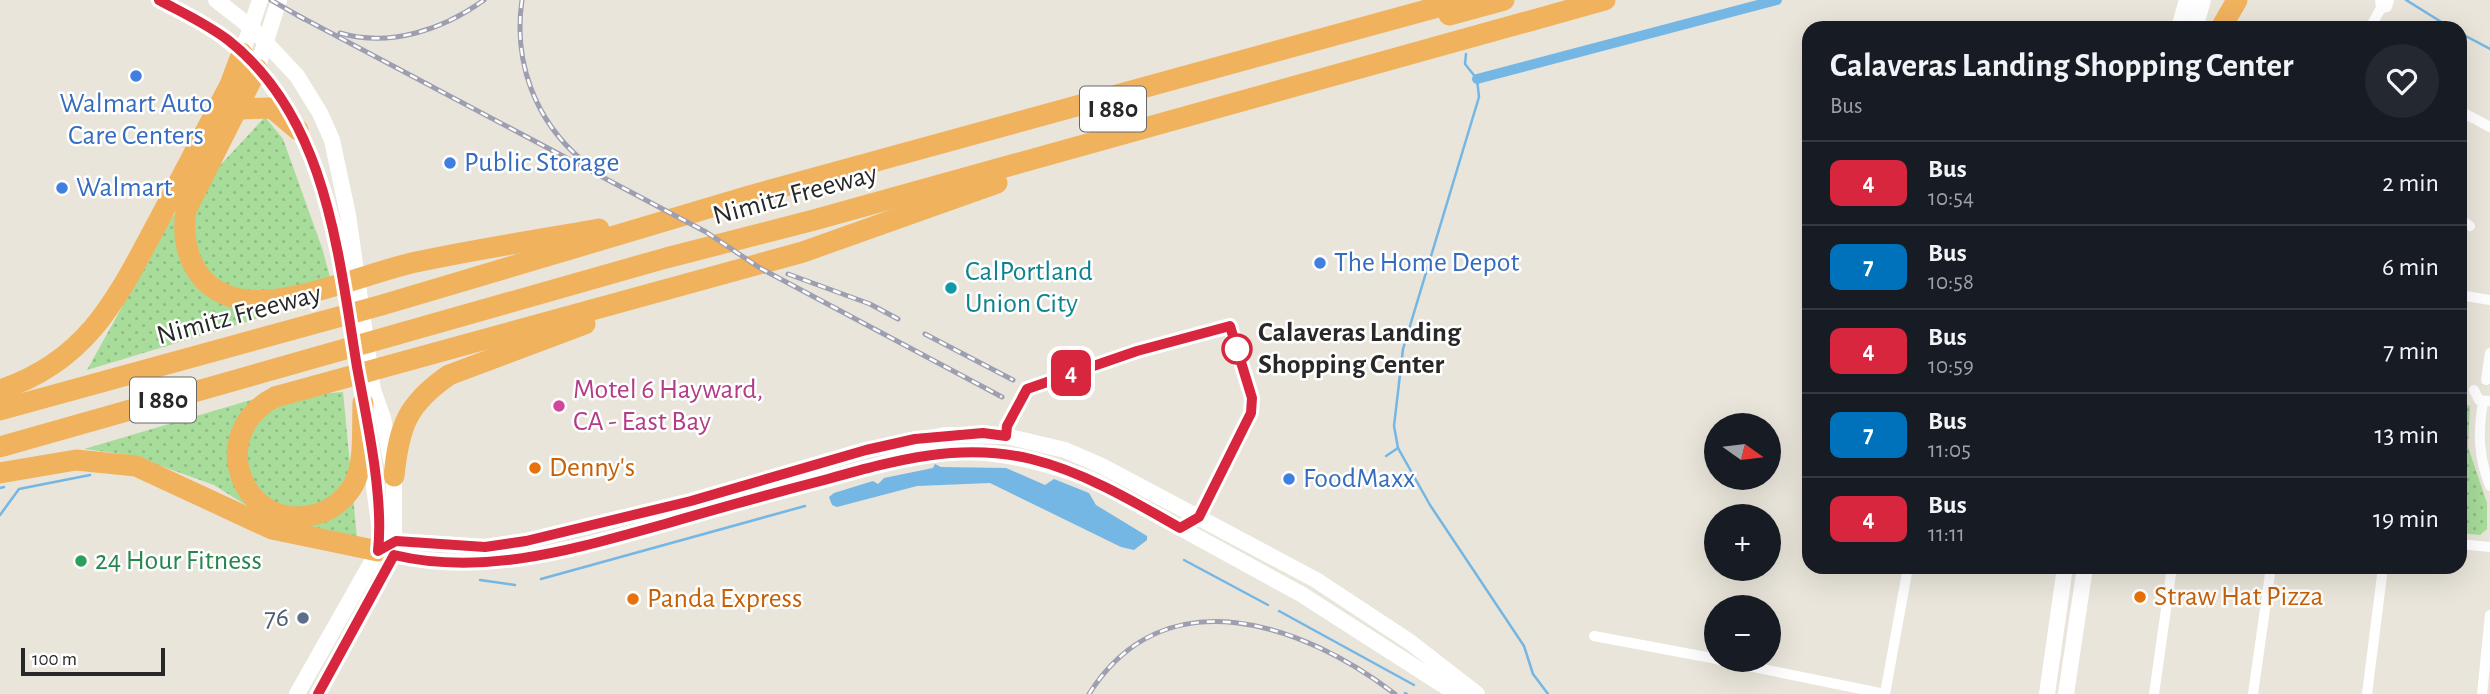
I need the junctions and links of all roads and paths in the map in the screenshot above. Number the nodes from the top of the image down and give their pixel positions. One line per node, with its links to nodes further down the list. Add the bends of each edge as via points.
1 (159, 0): 19 (main road, via 195,19)
2 (216, 0): 17 (main road)
3 (260, 0): 17 (main road)
4 (279, 0): 18 (main road)
5 (1464, 0): 25 (highway, Nimitz Freeway / I 880)
6 (1504, 0): 26 (highway, I 880, via 739,212)
7 (1555, 0): 27 (highway, I 880, via 826,204)
8 (1605, 0): 24 (highway, Nimitz Freeway / I 880)
9 (2187, 0): 13 (main road)
10 (2203, 0): 14 (main road)
11 (2237, 0): 15 (highway)
12 (2384, 3): 16 (street)
13 (2181, 21)
14 (2197, 21)
15 (2225, 21)
16 (2374, 21)
17 (252, 27): 18 (main road); 19 (main road)
18 (268, 43): 19 (main road); 43 (main road, via 303,86 332,140 348,215 373,390)
19 (250, 61): 20 (highway); 23 (main road); 35 (highway, via 230,85 102,320 59,361)
20 (238, 109): 23 (highway, via 272,108); 28 (highway, via 186,210 184,239 191,263 207,284 241,300 265,300 384,270)
21 (2467, 115): 22 (street)
22 (2490, 127)
23 (298, 130): 38 (main road, via 316,171 335,237)
24 (1101, 141): 27 (highway, Nimitz Freeway / I 880); 29 (highway, via 1082,158)
25 (749, 196): 26 (highway, Nimitz Freeway / I 880); 28 (highway, via 732,193)
26 (723, 205): 28 (highway, Nimitz Freeway / I 880)
27 (814, 220): 40 (highway, Nimitz Freeway / I 880, via 327,352)
28 (615, 231): 39 (highway, Nimitz Freeway / I 880, via 382,305)
29 (696, 282): 38 (highway, via 265,402 243,428 237,448 238,469 254,498 292,517 332,507 349,492 358,472); 43 (highway, via 449,375 413,404 401,430)
30 (2467, 296): 31 (street)
31 (2490, 300)
32 (2490, 353): 33 (street)
33 (2488, 381): 36 (street, via 2478,383)
34 (2467, 389): 36 (street)
35 (0, 390)
36 (2474, 390): 37 (street, via 2476,398)
37 (2486, 401): 45 (street, via 2478,439)
38 (363, 402): 48 (main road, via 377,506)
39 (0, 410)
40 (0, 447)
41 (818, 464): 44 (main road); 48 (main road, via 526,541); 55 (main road, via 935,436 983,433 1021,439 1102,466)
42 (0, 473): 48 (highway, via 76,460 136,466 272,529)
43 (394, 476): 48 (main road)
44 (817, 482): 48 (main road, via 524,559 457,563); 56 (main road, via 950,451 1031,459 1093,481)
45 (2490, 486)
46 (2467, 545): 47 (street)
47 (2490, 547)
48 (389, 549): 61 (main road); 62 (main road)
49 (1907, 574): 65 (street)
50 (2064, 574): 66 (main road)
51 (2084, 574): 67 (main road)
52 (2171, 574): 68 (street)
53 (2270, 574): 69 (street)
54 (2382, 574): 70 (street)
55 (1316, 580): 56 (main road); 64 (main road, via 1410,642)
56 (1301, 594): 63 (main road)
57 (2490, 615): 71 (street)
58 (1594, 636): 59 (street)
59 (1704, 656)
60 (1780, 672): 65 (street)
61 (297, 694)
62 (318, 694)
63 (1457, 694)
64 (1477, 694)
65 (1885, 694)
66 (2047, 694)
67 (2066, 694)
68 (2154, 694)
69 (2253, 694)
70 (2367, 694)
71 (2482, 694)

